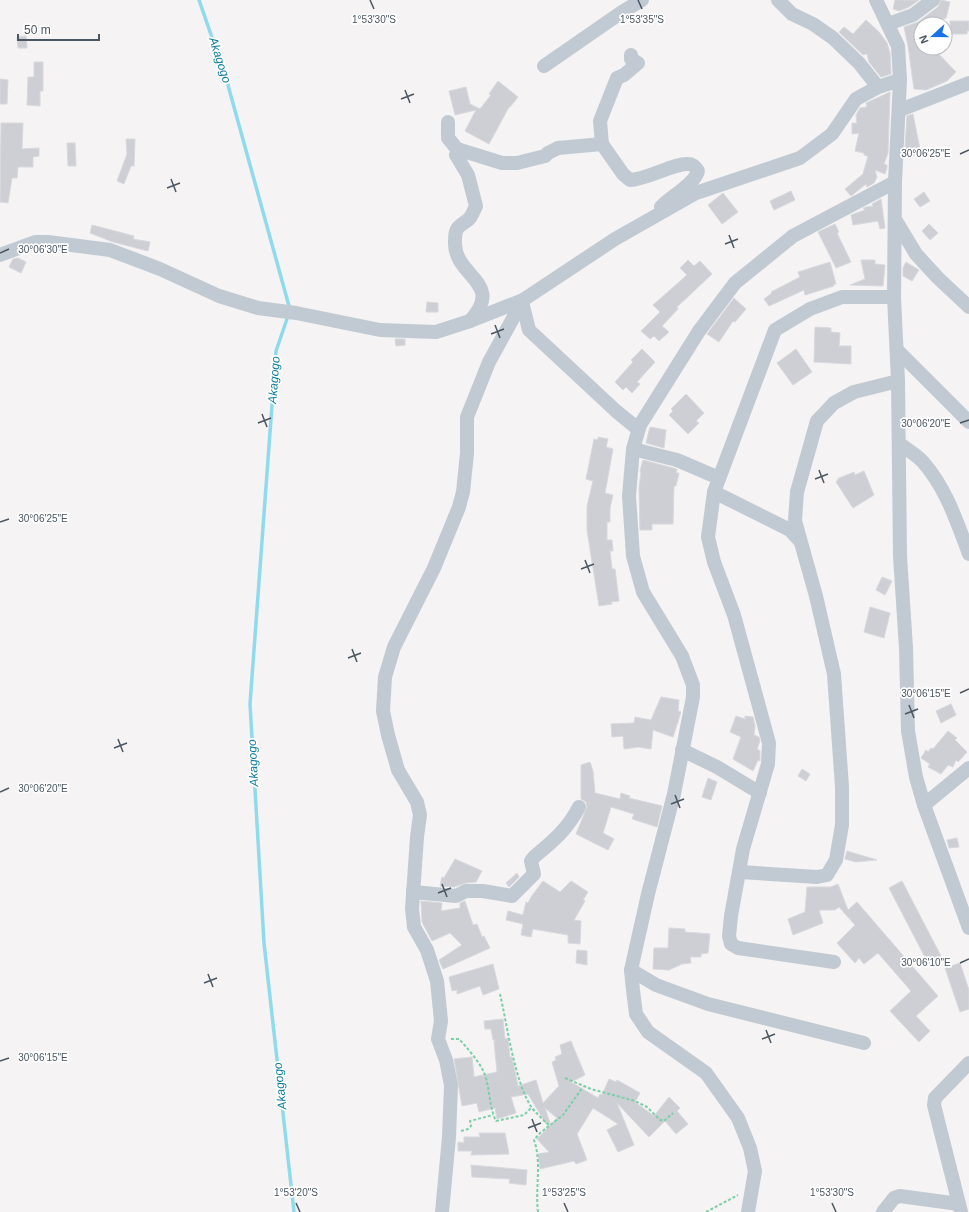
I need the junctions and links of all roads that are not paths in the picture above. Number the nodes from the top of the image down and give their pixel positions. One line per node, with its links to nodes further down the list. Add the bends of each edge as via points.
1 (642, 0): 7 (street)
2 (778, 0): 10 (street, via 792,14 833,38 859,63)
3 (876, 0): 5 (street)
4 (933, 0): 5 (street, via 913,15)
5 (888, 24): 8 (street, via 898,46)
6 (631, 55): 13 (street, via 631,59 638,63 617,78 600,121)
7 (544, 66)
8 (900, 80): 10 (street); 11 (street)
9 (969, 83): 11 (street)
10 (878, 87): 16 (street, via 856,99 832,134 800,158 696,193)
11 (900, 110): 15 (street)
12 (448, 122): 14 (street, via 448,138)
13 (602, 144): 14 (street, via 558,148 545,156 517,163 502,162); 16 (street, via 630,180 642,179 689,164 698,171 693,181 673,195)
14 (459, 150): 22 (street, via 456,155 468,175 476,206 469,219 460,224 456,232 456,254 483,289 479,311)
15 (895, 182): 17 (street); 26 (street, via 793,236 735,283 699,331)
16 (654, 217): 20 (street, via 615,239)
17 (896, 221): 19 (street); 21 (street, via 916,254)
18 (0, 255): 22 (street, via 35,242 110,250 248,306 367,328 436,332)
19 (894, 297): 23 (street); 29 (street, via 842,297 810,309 775,330)
20 (522, 301): 22 (street); 26 (street, via 528,330); 39 (street, via 489,362 467,417 467,454 459,507 434,568 394,647 384,677 383,711 388,735 398,770 417,802 420,815)
21 (969, 307)
22 (470, 321)
23 (897, 350): 24 (street); 25 (street)
24 (898, 381): 27 (street); 31 (street, via 854,392 834,403 818,421 796,492)
25 (969, 422)
26 (638, 429): 28 (street)
27 (899, 443): 32 (street, via 922,461 936,480 953,511); 36 (street, via 900,556 908,731 916,777)
28 (632, 449): 29 (street, via 677,460); 33 (street, via 629,496 634,556 643,592 682,656 693,685 692,705)
29 (719, 478): 30 (street)
30 (714, 492): 31 (street); 35 (street, via 708,537 714,562 734,615 770,742 768,764)
31 (792, 525): 38 (street, via 801,542 834,674 842,825 836,860 826,874 817,878)
32 (969, 554)
33 (682, 750): 35 (street); 42 (street, via 674,794)
34 (969, 768): 36 (street)
35 (760, 792): 38 (street, via 743,849)
36 (924, 804): 40 (street)
37 (579, 807): 39 (street, via 561,835 534,857 531,861 534,874 512,896 483,891 466,891 456,896)
38 (740, 872): 41 (street, via 730,923 731,944 738,948)
39 (413, 892): 46 (street, via 414,927 427,950 437,980 441,1021 438,1039 451,1085 450,1133)
40 (969, 928)
41 (834, 962)
42 (631, 970): 43 (street, via 656,985 708,1004); 47 (street, via 636,1014 648,1032 706,1073 738,1118 750,1148 755,1171)
43 (864, 1043)
44 (969, 1063): 45 (street, via 935,1098 934,1105)
45 (960, 1208): 48 (street, via 900,1196 894,1198)
46 (442, 1212)
47 (748, 1212)
48 (883, 1212)

